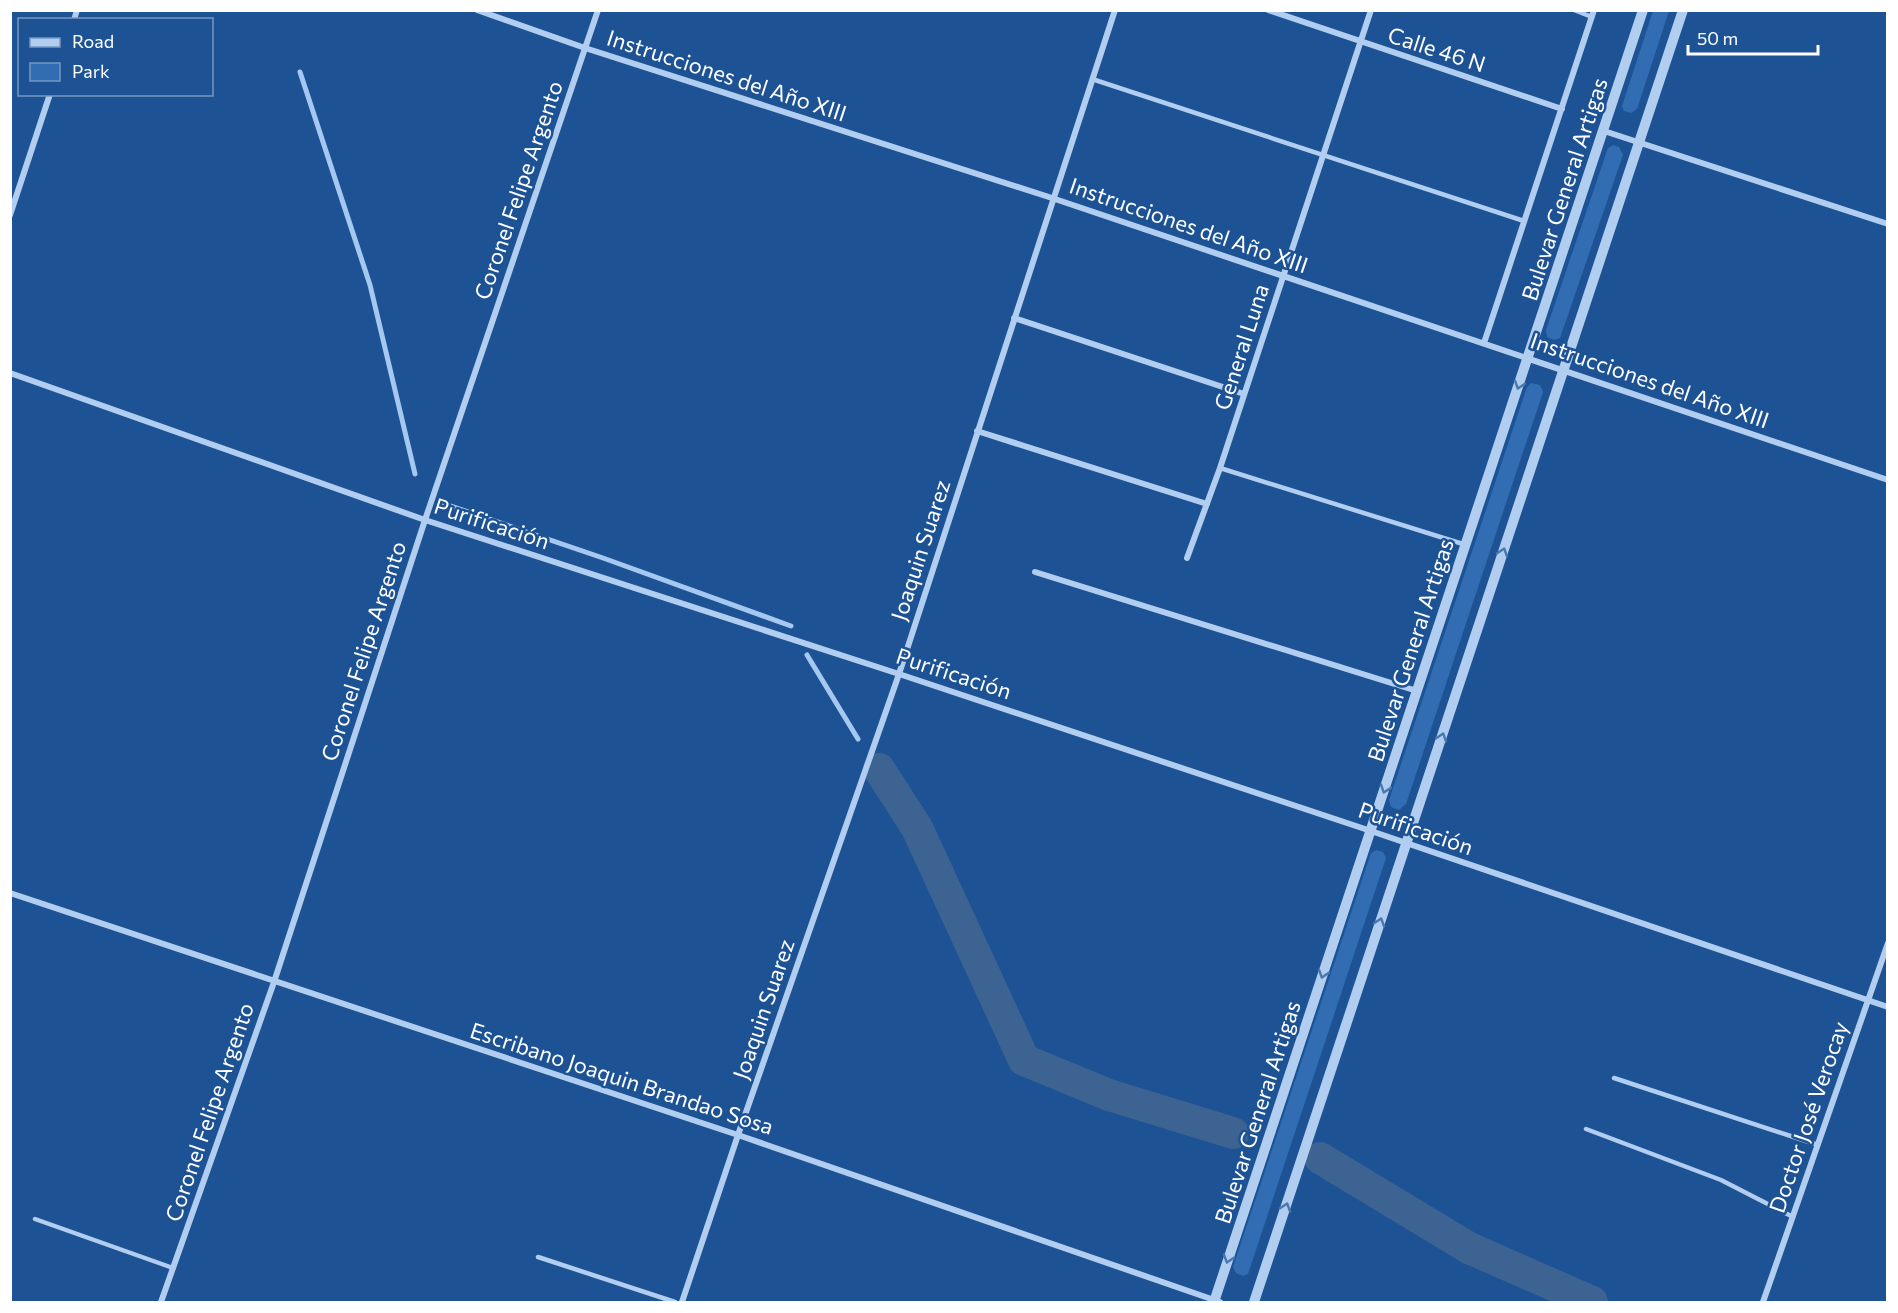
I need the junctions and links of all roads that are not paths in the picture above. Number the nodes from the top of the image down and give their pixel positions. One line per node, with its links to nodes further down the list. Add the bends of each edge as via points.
1 (477, 10): 11 (street, Instrucciones del Año XIII)
2 (598, 10): 11 (street, Coronel Felipe Argento)
3 (1115, 10): 12 (street, Joaquin Suarez)
4 (1268, 10): 10 (street, Calle 46 N)
5 (1371, 10): 10 (street, General Luna)
6 (1574, 10): 9 (lane)
7 (1644, 10): 15 (street, Bulevar General Artigas)
8 (1683, 10): 16 (street)
9 (1593, 14): 14 (street)
10 (1361, 42): 14 (street, Calle 46 N); 17 (street, General Luna)
11 (585, 48): 18 (street, Instrucciones del Año XIII); 33 (street, Coronel Felipe Argento)
12 (1092, 79): 17 (lane); 18 (street, Joaquin Suarez)
13 (49, 96): 19 (street)
14 (1562, 109): 20 (street)
15 (1604, 131): 16 (street); 25 (street, Bulevar General Artigas)
16 (1639, 142): 21 (street); 26 (street)
17 (1323, 155): 20 (lane); 22 (street, General Luna)
18 (1052, 198): 22 (street, Instrucciones del Año XIII); 23 (street, Joaquin Suarez)
19 (10, 215)
20 (1524, 221): 24 (street)
21 (1887, 224)
22 (1283, 276): 24 (street, Instrucciones del Año XIII); 28 (street, General Luna)
23 (1014, 318): 28 (street); 29 (street, Joaquin Suarez)
24 (1484, 343): 25 (street, Instrucciones del Año XIII)
25 (1528, 357): 26 (street, Instrucciones del Año XIII); 34 (street, Bulevar General Artigas, one-way to 34)
26 (1563, 370): 31 (street, Instrucciones del Año XIII); 40 (street, one-way to 26)
27 (10, 373): 33 (street, Purificación)
28 (1244, 394): 30 (street, General Luna)
29 (977, 431): 32 (street); 37 (street, Joaquin Suarez)
30 (1220, 468): 32 (street, General Luna); 34 (lane)
31 (1887, 480)
32 (1207, 504): 35 (street, General Luna)
33 (425, 520): 37 (street, Purificación); 43 (street, Coronel Felipe Argento)
34 (1466, 545): 38 (street, Bulevar General Artigas)
35 (1187, 558)
36 (1035, 572): 38 (street)
37 (899, 674): 39 (street, Purificación); 48 (street, Joaquin Suarez)
38 (1417, 691): 39 (street, Bulevar General Artigas, one-way to 39)
39 (1371, 831): 40 (street, Purificación); 57 (street, Bulevar General Artigas, one-way to 57)
40 (1406, 844): 44 (street, Purificación); 58 (street, one-way to 40)
41 (10, 893): 43 (street, Escribano Joaquin Brandao Sosa)
42 (1887, 944): 44 (street, Doctor José Verocay)
43 (274, 982): 48 (street, Escribano Joaquin Brandao Sosa); 53 (street, Coronel Felipe Argento)
44 (1868, 1000): 45 (street, Purificación); 49 (street, Doctor José Verocay)
45 (1887, 1007)
46 (1614, 1078): 49 (lane)
47 (1586, 1129): 50 (lane, via 1721,1180)
48 (738, 1135): 56 (street, Joaquin Suarez); 57 (street, Escribano Joaquin Brandao Sosa)
49 (1818, 1145): 50 (street, Doctor José Verocay)
50 (1793, 1217): 59 (street, Doctor José Verocay)
51 (34, 1219): 53 (lane)
52 (538, 1257): 55 (lane)
53 (173, 1268): 54 (street, Coronel Felipe Argento)
54 (161, 1302)
55 (675, 1302)
56 (682, 1302)
57 (1216, 1302)
58 (1254, 1302)
59 (1763, 1302)

